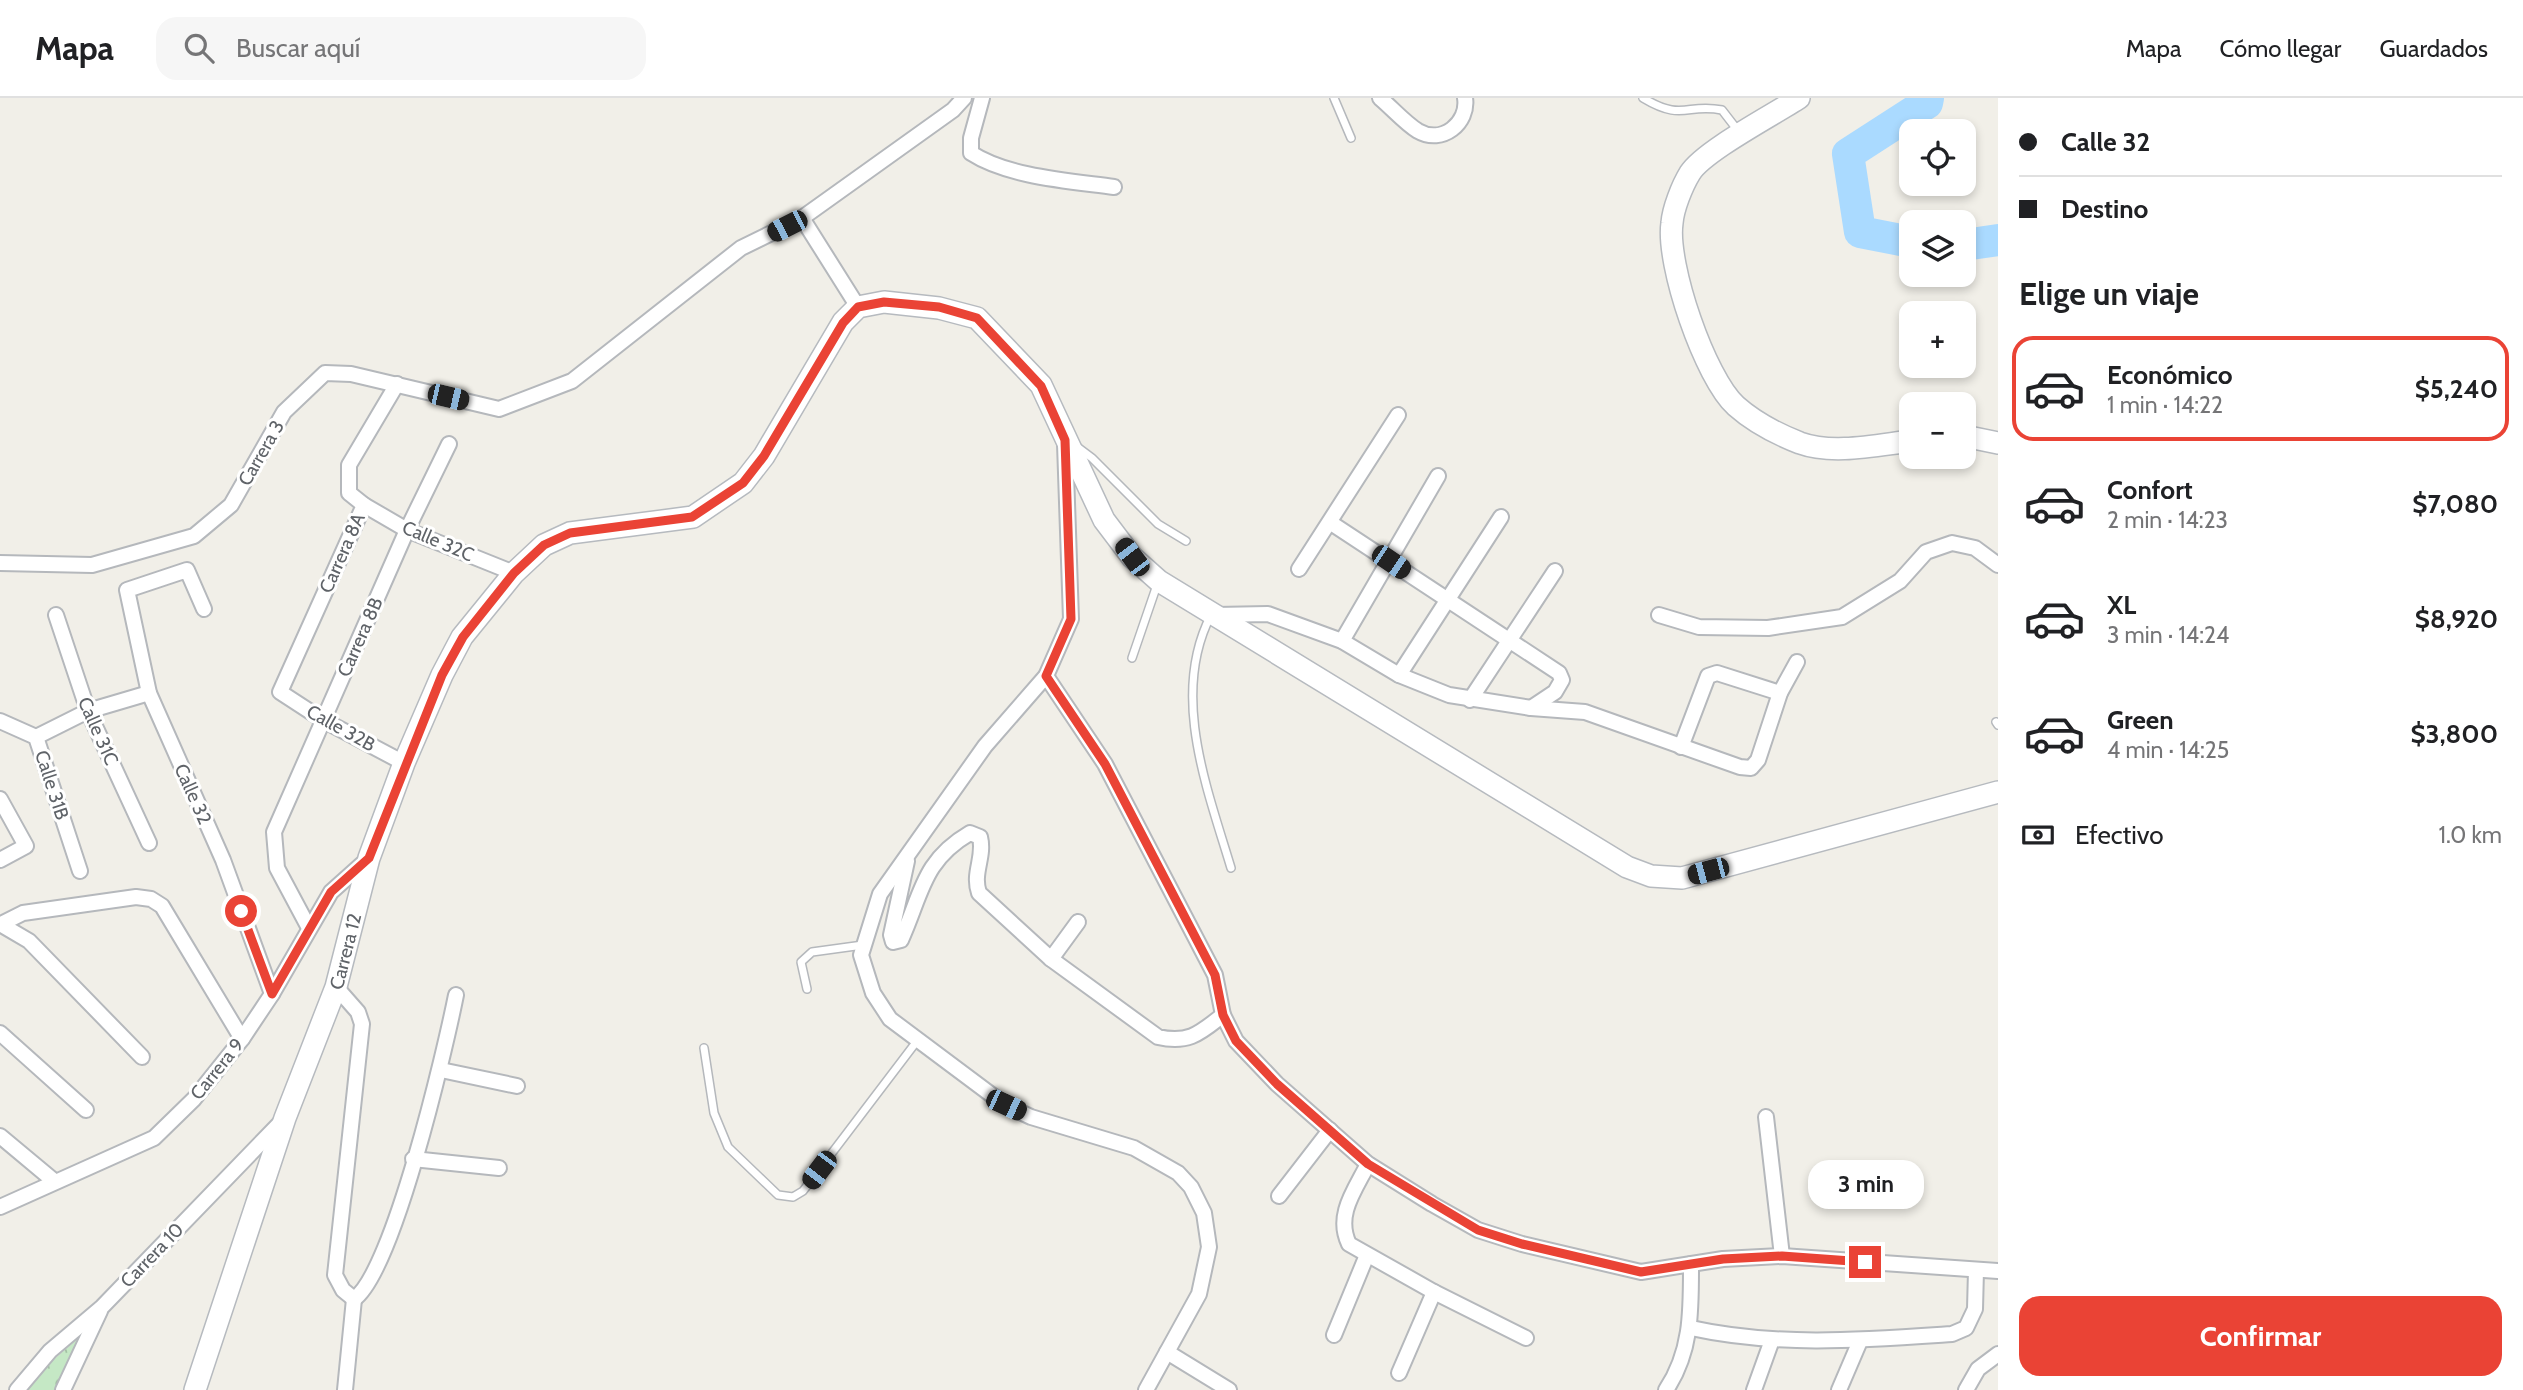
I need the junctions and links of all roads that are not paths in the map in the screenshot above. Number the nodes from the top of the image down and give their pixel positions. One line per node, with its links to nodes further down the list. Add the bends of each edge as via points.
1 (964, 98): 11 (street, Carrera 3)
2 (982, 98): 10 (street, via 971,153 984,161 1045,177)
3 (1334, 98): 9 (lane)
4 (1380, 98): 5 (street, via 1420,133 1439,134 1452,132 1463,120)
5 (1465, 98)
6 (1643, 98): 8 (lane, via 1666,111 1722,110)
7 (1799, 98): 8 (street)
8 (1742, 135): 17 (street, via 1706,156 1690,174 1672,223 1672,249 1712,375 1734,405 1765,428 1803,444 1835,448)
9 (1351, 138)
10 (1114, 187)
11 (802, 218): 12 (street); 13 (street, Carrera 3, via 741,248 572,381 549,393 499,409)
12 (858, 307): 16 (street, via 884,302 939,307 977,318 1041,386); 31 (street, Carrera 12, via 843,323 743,483 692,517 570,533 544,545)
13 (397, 384): 21 (street, Carrera 8A, via 349,465 349,493); 27 (street, Carrera 3, via 325,373 284,412 230,505 194,536 92,565)
14 (1398, 415): 23 (street)
15 (1976, 438): 18 (street)
16 (1065, 440): 25 (lane, via 1092,458 1158,524); 32 (street, via 1104,520 1132,557); 43 (street, via 1071,619)
17 (1899, 442)
18 (1998, 443)
19 (449, 444): 24 (street, Carrera 8B)
20 (1438, 476): 26 (street)
21 (364, 505): 24 (street, Calle 32C); 44 (street, Carrera 8A)
22 (1502, 517): 33 (street)
23 (1331, 523): 26 (street); 29 (street)
24 (407, 530): 31 (street, Calle 32C); 50 (street, Carrera 8B)
25 (1186, 541)
26 (1391, 562): 33 (street); 39 (street)
27 (0, 563)
28 (1998, 565): 37 (street, via 1975,548 1952,543 1926,552 1900,582 1842,617 1734,629 1699,627)
29 (1299, 569)
30 (1555, 571): 38 (street)
31 (514, 573): 54 (street, Carrera 12, via 463,637)
32 (1159, 581): 36 (street); 40 (lane)
33 (1448, 600): 38 (street); 42 (street)
34 (204, 610): 45 (street, Calle 32, via 187,570 127,590)
35 (56, 615): 49 (street, Calle 31C)
36 (1212, 615): 39 (street, via 1268,614); 55 (street, via 1627,867 1651,876 1682,878); 61 (lane, via 1196,649 1195,730)
37 (1659, 615)
38 (1512, 640): 47 (street); 48 (street, via 1559,673 1562,680 1555,692)
39 (1342, 641): 42 (street)
40 (1132, 658)
41 (1797, 662): 46 (street)
42 (1399, 675): 47 (street)
43 (1046, 676): 58 (street, via 985,746); 72 (street, via 1105,764 1215,975)
44 (280, 692): 50 (street, Calle 32B)
45 (149, 693): 49 (street); 70 (street, Calle 32, via 223,860)
46 (1780, 693): 53 (street, via 1717,673 1708,676); 53 (street, via 1758,760 1751,768)
47 (1471, 700): 48 (street)
48 (1531, 708): 53 (street, via 1585,712)
49 (88, 711): 52 (street); 57 (street, Calle 31C)
50 (323, 720): 54 (street, Calle 32B); 65 (street, Carrera 8B, via 274,832 277,868)
51 (0, 721): 52 (street, Calle 31B)
52 (36, 737): 62 (street, Calle 31B)
53 (1681, 747)
54 (404, 763): 59 (street, Carrera 12)
55 (1998, 792)
56 (0, 799): 60 (street, via 26,846)
57 (149, 843)
58 (909, 853): 66 (street, via 880,894); 67 (street, via 893,942 901,940 936,858 970,833 980,837 982,847 975,880 979,893)
59 (369, 858): 65 (street, Carrera 9, via 331,892); 68 (street, Carrera 12)
60 (0, 860)
61 (1231, 868)
62 (80, 872)
63 (1078, 922): 67 (street)
64 (0, 924): 74 (street, via 23,913 136,897 150,899 162,906); 77 (street, via 29,941)
65 (309, 928): 70 (street, Carrera 9)
66 (864, 945): 69 (lane, via 812,952 801,962); 75 (street, via 861,955 873,993 890,1019)
67 (1051, 958): 72 (street, via 1158,1037 1194,1037)
68 (335, 987): 82 (street, Carrera 12); 97 (street, via 358,1012 362,1024 335,1275)
69 (807, 989)
70 (272, 994): 74 (street, Carrera 9)
71 (456, 995): 78 (street)
72 (1223, 1015): 83 (street, via 1236,1041)
73 (0, 1033): 80 (street)
74 (242, 1039): 88 (street, Carrera 9, via 194,1099 154,1138)
75 (917, 1041): 76 (lane, via 803,1191 793,1197 778,1195 728,1147 714,1113); 104 (street, via 1006,1105 1134,1148 1178,1173 1191,1187 1204,1213 1209,1247 1199,1294)
76 (704, 1048)
77 (142, 1057)
78 (441, 1070): 79 (street); 85 (street)
79 (517, 1086)
80 (86, 1110)
81 (1766, 1117): 92 (street)
82 (285, 1118): 98 (street, Carrera 10); 110 (street, Carrera 12)
83 (1330, 1130): 86 (street); 89 (street)
84 (0, 1136): 88 (street)
85 (414, 1159): 87 (street); 97 (street, via 380,1263 371,1283)
86 (1368, 1164): 91 (street, via 1343,1213 1342,1231 1349,1244); 93 (street, via 1478,1230 1522,1244 1641,1272)
87 (499, 1168)
88 (54, 1181): 90 (street, Carrera 9)
89 (1279, 1196)
90 (0, 1208)
91 (1367, 1255): 96 (street); 100 (street)
92 (1782, 1256): 93 (street); 94 (street)
93 (1691, 1264): 99 (street)
94 (1976, 1270): 95 (street); 103 (street, via 1975,1310 1966,1328 1952,1334)
95 (1998, 1271)
96 (1434, 1292): 101 (street); 106 (street)
97 (354, 1299): 111 (street)
98 (102, 1307): 108 (street, Carrera 10, via 50,1351); 109 (street)
99 (1691, 1328): 102 (street); 114 (street)
100 (1334, 1335)
101 (1526, 1338)
102 (1772, 1340): 103 (street); 115 (street)
103 (1860, 1341): 116 (street)
104 (1167, 1352): 107 (street); 112 (street)
105 (1998, 1354): 117 (street, via 1978,1369)
106 (1399, 1373)
107 (1213, 1386): 113 (street)
108 (17, 1390)
109 (63, 1390)
110 (195, 1390)
111 (345, 1390)
112 (1146, 1390)
113 (1229, 1390)
114 (1666, 1390)
115 (1754, 1390)
116 (1839, 1390)
117 (1966, 1390)

